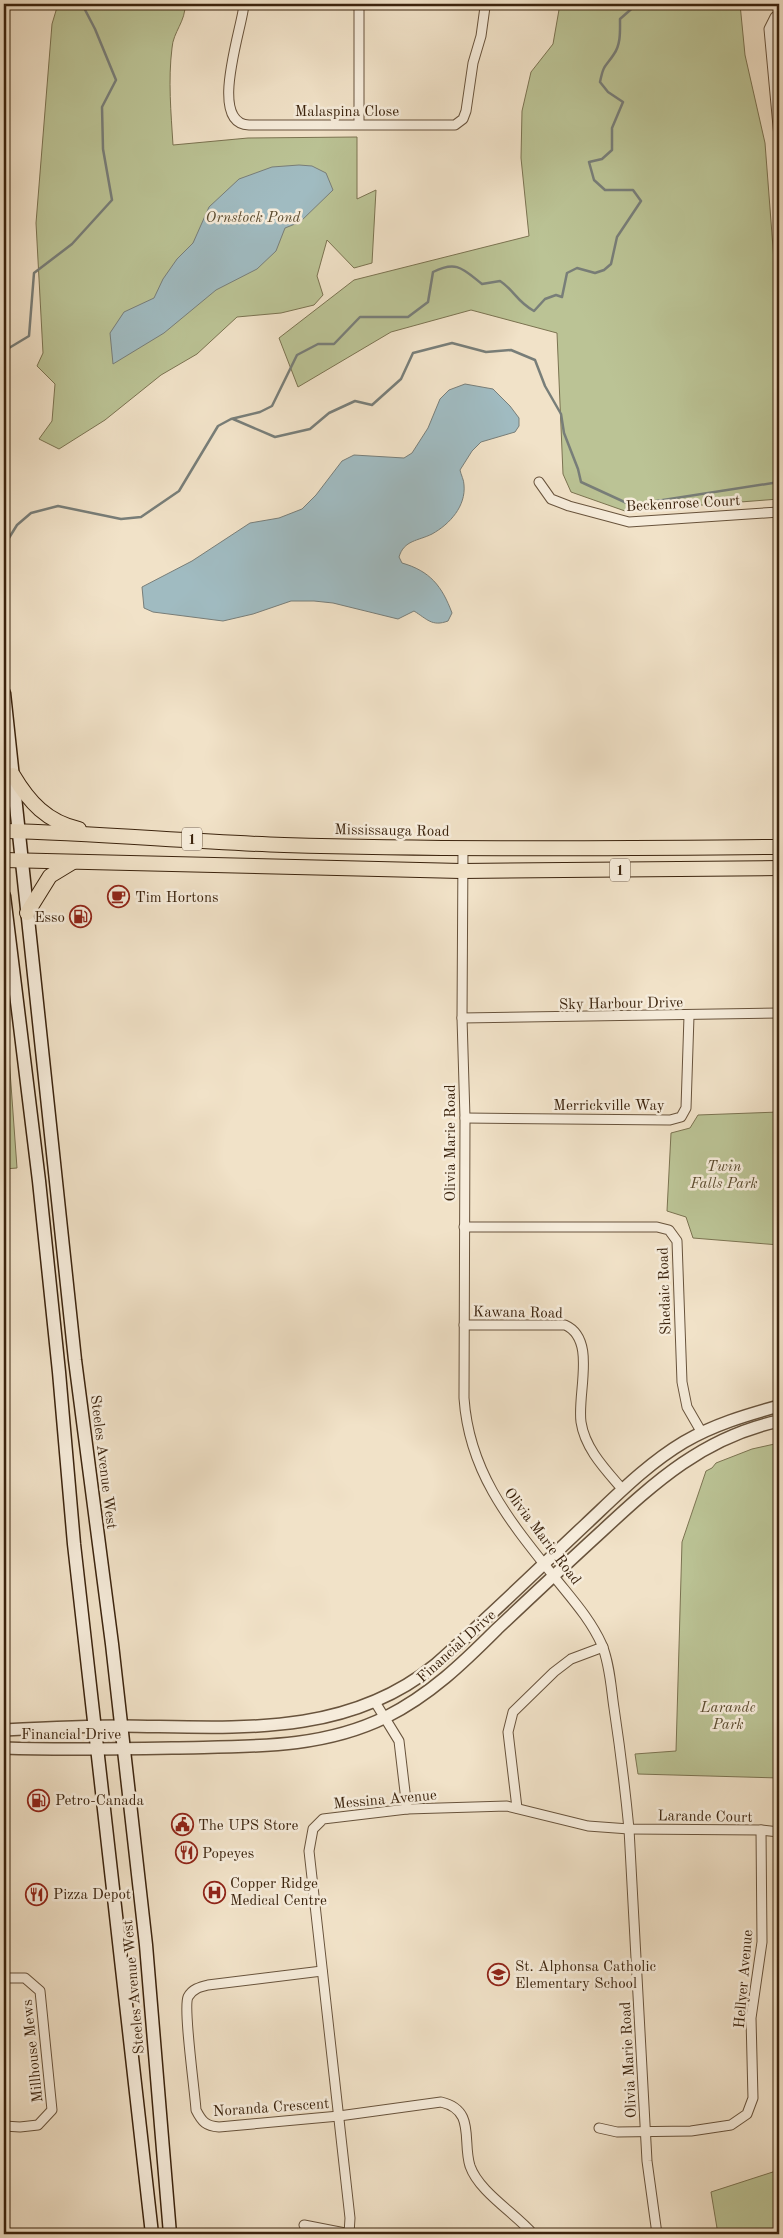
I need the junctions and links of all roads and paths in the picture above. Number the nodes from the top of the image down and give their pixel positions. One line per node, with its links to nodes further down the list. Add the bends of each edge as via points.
1 (244, 4): 5 (street, Malaspina Close, via 229,78 231,110 237,121 249,125)
2 (359, 4): 5 (street)
3 (485, 7): 5 (street, Malaspina Close, via 466,111 460,122 450,125)
4 (779, 15): 6 (street, via 769,29)
5 (359, 124)
6 (779, 137)
7 (539, 482): 8 (street, Beckenrose Court, via 552,499 629,522)
8 (779, 512)
9 (4, 694): 10 (main road, Steeles Avenue West)
10 (13, 776): 12 (main road, Steeles Avenue West); 13 (main road, via 25,796 40,811 70,827)
11 (4, 831): 12 (main road, Mississauga Road / 1)
12 (19, 832): 13 (main road, Mississauga Road / 1); 17 (main road, Steeles Avenue West)
13 (101, 834): 15 (main road, Mississauga Road / 1, via 283,845)
14 (779, 847): 15 (main road, Mississauga Road / 1)
15 (463, 848): 20 (street, Olivia Marie Road)
16 (4, 860): 17 (main road, 1)
17 (22, 861): 18 (main road, 1); 22 (main road, Steeles Avenue West)
18 (74, 861): 20 (main road, 1); 22 (main road, via 50,876)
19 (779, 868): 20 (main road, 1)
20 (461, 871): 25 (street, Olivia Marie Road)
21 (4, 896): 39 (main road, Steeles Avenue West, via 39,1181)
22 (27, 913): 38 (main road, Steeles Avenue West, via 75,1360)
23 (779, 1013): 24 (street, Sky Harbour Drive)
24 (689, 1016): 25 (street, Sky Harbour Drive); 26 (street, Merrickville Way, via 686,1108 681,1117 670,1120)
25 (462, 1018): 26 (street, Olivia Marie Road)
26 (465, 1118): 27 (street, Olivia Marie Road)
27 (464, 1227): 28 (street, Olivia Marie Road); 31 (street, Shedaic Road, via 657,1227 669,1230 677,1241 682,1382 688,1407)
28 (464, 1325): 32 (street, Kawana Road, via 565,1325 573,1329 582,1342 581,1421 587,1442); 33 (street, Olivia Marie Road, via 466,1424 476,1459 493,1493)
29 (779, 1406): 31 (street, Financial Drive, via 741,1416)
30 (779, 1421): 34 (street, Financial Drive, via 734,1434 670,1470)
31 (702, 1433): 32 (street, Financial Drive, via 671,1452)
32 (623, 1490): 33 (street, Financial Drive)
33 (544, 1564): 34 (street, Olivia Marie Road); 36 (street, Financial Drive, via 435,1665 414,1681)
34 (553, 1575): 35 (street, Olivia Marie Road, via 593,1627); 37 (street, Financial Drive, via 452,1672 414,1702)
35 (603, 1647): 44 (street, via 571,1659 513,1712 508,1732); 46 (street, Olivia Marie Road, via 625,1780)
36 (375, 1702): 37 (street); 38 (street, Financial Drive, via 329,1717 276,1726)
37 (384, 1718): 43 (street, Financial Drive, via 342,1734 285,1745); 45 (street, via 399,1741)
38 (121, 1726): 39 (street, Financial Drive); 43 (main road, Steeles Avenue West)
39 (94, 1727): 40 (street, Financial Drive); 42 (main road, Steeles Avenue West)
40 (4, 1730)
41 (4, 1748): 42 (street, Financial Drive)
42 (97, 1749): 43 (street, Financial Drive); 55 (main road, Steeles Avenue West)
43 (124, 1749): 56 (main road, Steeles Avenue West, via 146,1944)
44 (517, 1808): 45 (street, Messina Avenue); 46 (street, Messina Avenue, via 588,1826)
45 (408, 1809): 49 (street, Messina Avenue, via 323,1819 313,1829 309,1851)
46 (629, 1829): 47 (street, Larande Court); 54 (street, Olivia Marie Road)
47 (761, 1830): 48 (street, Larande Court); 54 (street, Hellyer Avenue, via 762,1942 751,2018 753,2098 747,2114 731,2125 691,2131)
48 (779, 1832)
49 (322, 1971): 51 (street, Messina Avenue); 51 (street, Noranda Crescent, via 208,1985 194,1990 188,1998 187,2017 196,2110 205,2124 219,2127)
50 (4, 1978): 52 (street, Millhouse Mews, via 25,1978 40,1992 52,2110 38,2125)
51 (339, 2116): 60 (street, Messina Avenue); 61 (street, via 442,2102 454,2105 462,2114 475,2178)
52 (4, 2126)
53 (599, 2128): 54 (street, Hellyer Avenue, via 616,2132)
54 (645, 2131): 62 (street, Olivia Marie Road)
55 (141, 2145): 56 (main road, via 150,2147); 58 (main road, Steeles Avenue West)
56 (164, 2162): 59 (main road, Steeles Avenue West)
57 (304, 2225): 60 (street)
58 (152, 2234)
59 (170, 2234)
60 (350, 2234)
61 (533, 2234)
62 (657, 2234)

